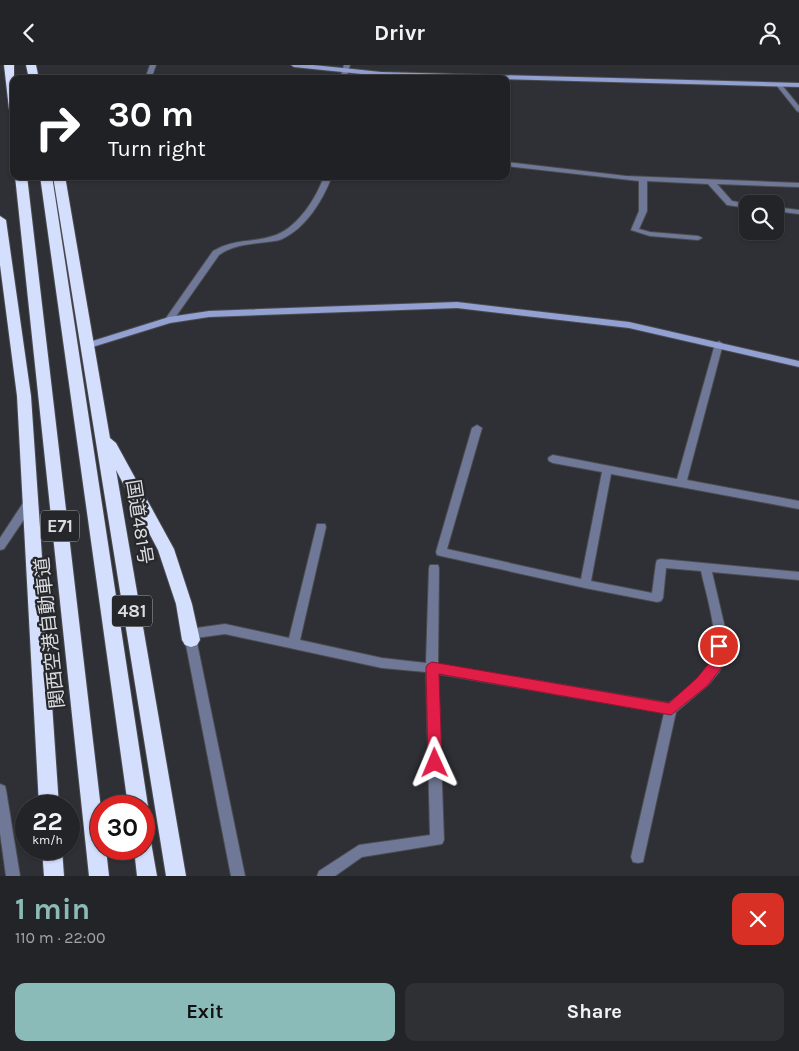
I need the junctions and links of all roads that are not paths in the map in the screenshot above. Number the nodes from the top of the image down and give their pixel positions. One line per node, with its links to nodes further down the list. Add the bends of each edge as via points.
1 (294, 65): 2 (street)
2 (346, 68): 3 (street)
3 (779, 85): 4 (street); 5 (street)
4 (799, 85)
5 (799, 110)
6 (510, 164): 7 (street)
7 (643, 179): 12 (street); 18 (street, via 643,211 635,229 650,234)
8 (21, 180): 48 (highway, 関西空港自動車道 / E71)
9 (47, 180): 42 (highway, E71)
10 (60, 180): 21 (highway, 国道481号 / 481)
11 (326, 180): 19 (street, via 317,202 286,233 227,246 216,253)
12 (711, 182): 13 (street); 14 (street, via 730,203)
13 (799, 185)
14 (739, 204)
15 (784, 210): 16 (street)
16 (799, 212)
17 (0, 220): 28 (highway, via 24,396)
18 (698, 238)
19 (169, 320): 20 (street, via 254,311 457,305 629,325); 21 (street)
20 (719, 344): 22 (street); 27 (street)
21 (86, 346): 23 (highway, 国道481号 / 481)
22 (799, 364)
23 (102, 428): 36 (highway, 481, via 166,549 184,604); 50 (highway, 国道481号 / 481)
24 (477, 428): 35 (street, via 441,552)
25 (553, 459): 26 (street)
26 (607, 469): 27 (street); 35 (street)
27 (681, 483): 29 (street)
28 (29, 503): 31 (street); 41 (highway)
29 (799, 505)
30 (321, 527): 37 (street)
31 (0, 546)
32 (705, 567): 34 (street); 35 (street, via 660,563 657,598); 39 (street, via 720,630 718,663)
33 (434, 568): 38 (street)
34 (799, 576)
35 (585, 584)
36 (190, 637): 37 (street, via 224,629); 51 (street)
37 (293, 644): 38 (street, via 382,663)
38 (432, 667): 39 (street); 52 (street, via 437,839 359,851)
39 (671, 709): 43 (street)
40 (0, 790): 46 (street)
41 (48, 795)
42 (136, 795)
43 (638, 857)
44 (53, 860): 47 (highway)
45 (146, 860): 49 (highway)
46 (13, 876)
47 (54, 876)
48 (99, 876)
49 (148, 876)
50 (176, 876)
51 (238, 876)
52 (324, 876)

